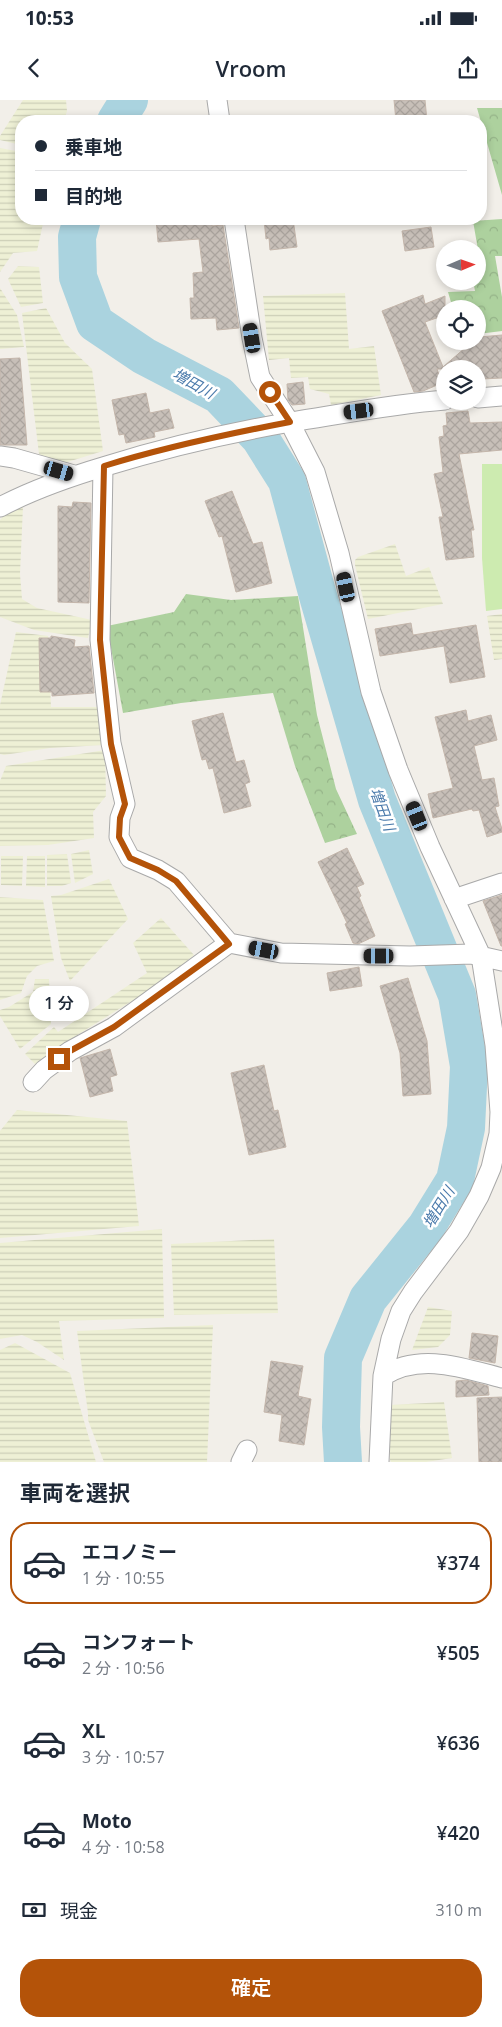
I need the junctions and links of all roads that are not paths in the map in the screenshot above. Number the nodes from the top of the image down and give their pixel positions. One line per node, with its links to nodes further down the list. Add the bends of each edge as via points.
1 (217, 100): 2 (street)
2 (219, 115)
3 (235, 225): 7 (street, via 260,377)
4 (502, 396): 5 (street)
5 (486, 397)
6 (436, 401): 7 (street)
7 (284, 424): 9 (street, via 220,435); 13 (street, via 315,472 329,516 371,692 398,770)
8 (0, 456): 10 (street)
9 (104, 466): 10 (street); 14 (street, via 100,640 111,744 125,804 119,837 130,858 176,881)
10 (74, 475): 11 (street, via 28,492)
11 (0, 507)
12 (502, 882): 13 (street)
13 (454, 900): 15 (street)
14 (229, 944): 15 (street, via 281,954); 17 (street, via 114,1027 70,1051)
15 (476, 955): 16 (street); 18 (street, via 490,1007 499,1079 496,1151 479,1196 459,1231 401,1311)
16 (502, 961)
17 (33, 1082)
18 (383, 1376): 19 (street, via 414,1363 437,1363); 20 (street)
19 (502, 1378)
20 (379, 1462)

